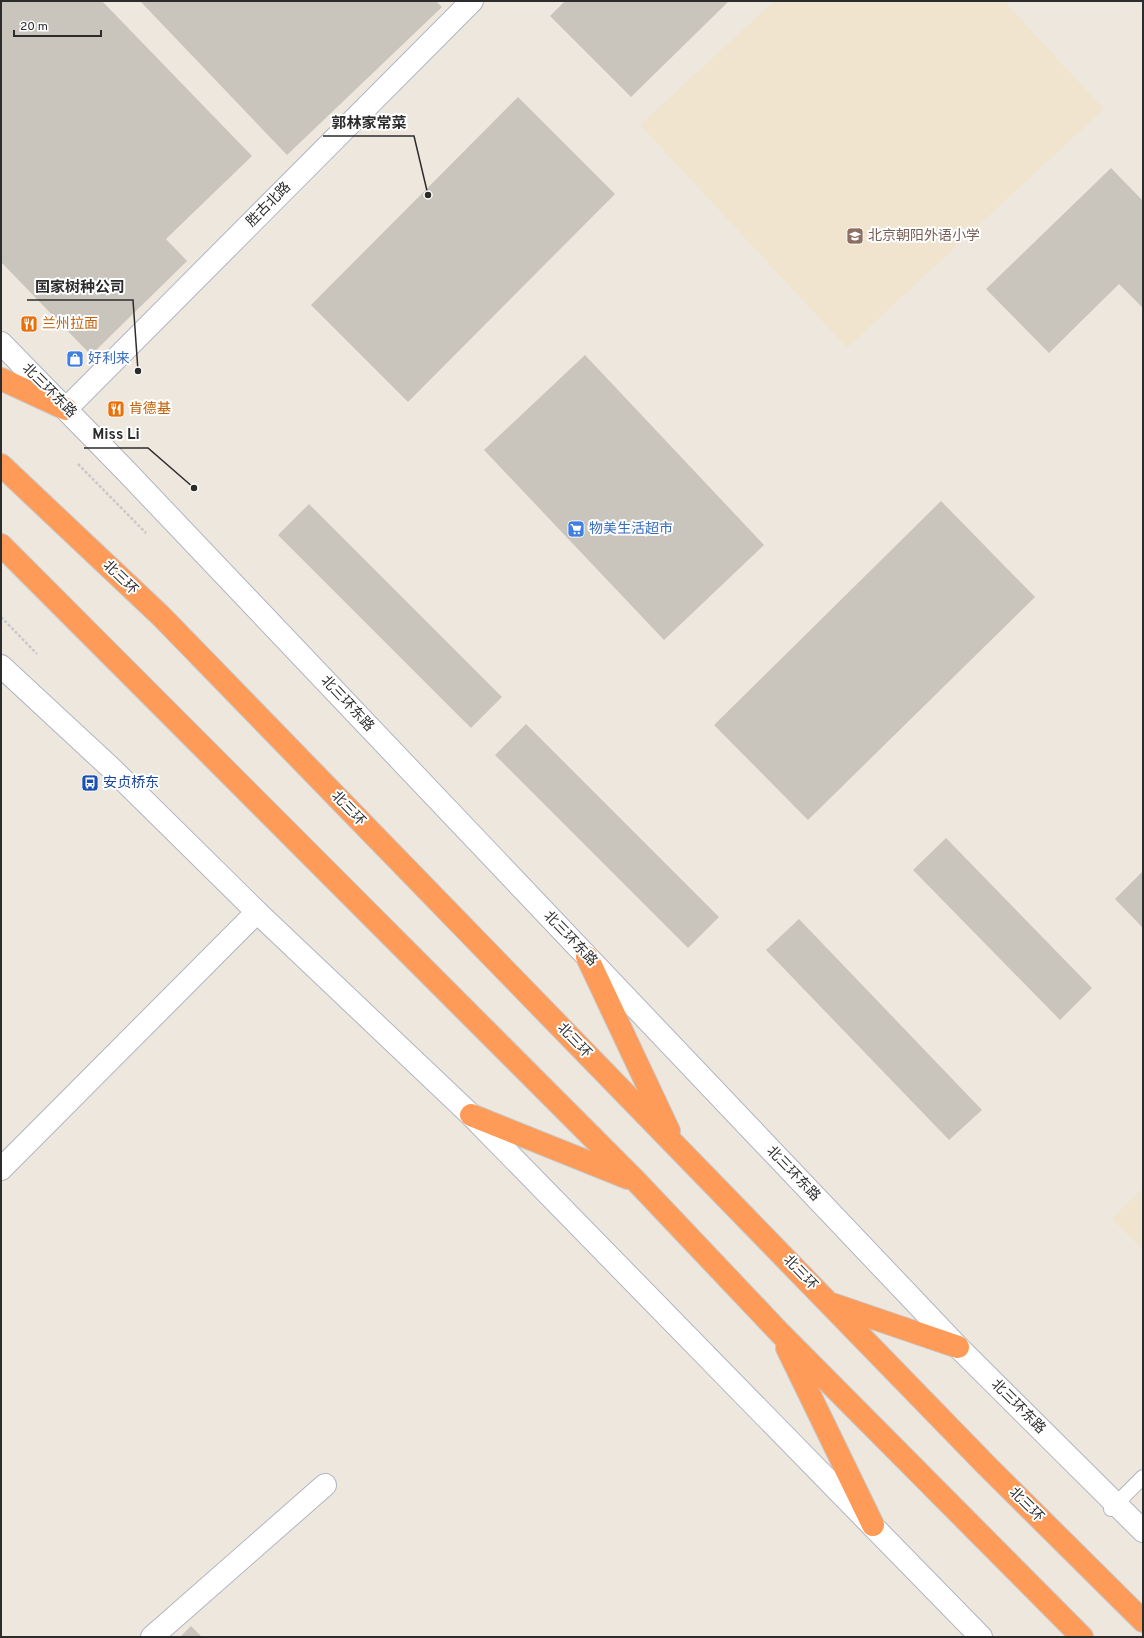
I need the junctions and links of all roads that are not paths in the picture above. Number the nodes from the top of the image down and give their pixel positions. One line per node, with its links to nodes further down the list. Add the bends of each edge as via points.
1 (472, 1): 4 (street, 胜古北路)
2 (1, 343): 4 (street, 北三环东路)
3 (1, 379): 4 (highway)
4 (66, 409): 9 (street, 北三环东路)
5 (1, 465): 11 (highway, 北三环, via 161,616)
6 (1, 546): 13 (highway)
7 (1, 666): 8 (street, via 111,768)
8 (257, 912): 10 (street); 12 (street)
9 (587, 957): 11 (highway); 16 (street, 北三环东路)
10 (471, 1116): 13 (highway); 20 (street)
11 (677, 1146): 14 (highway, 北三环)
12 (1, 1169)
13 (636, 1181): 15 (highway)
14 (827, 1302): 16 (highway); 22 (highway, 北三环)
15 (779, 1332): 20 (highway); 25 (highway)
16 (958, 1347): 19 (street, 北三环东路)
17 (1143, 1477): 19 (lane)
18 (325, 1485): 23 (street)
19 (1113, 1507): 21 (street, 北三环东路)
20 (873, 1525): 24 (street)
21 (1143, 1531)
22 (1143, 1621)
23 (152, 1637)
24 (981, 1637)
25 (1082, 1637)

